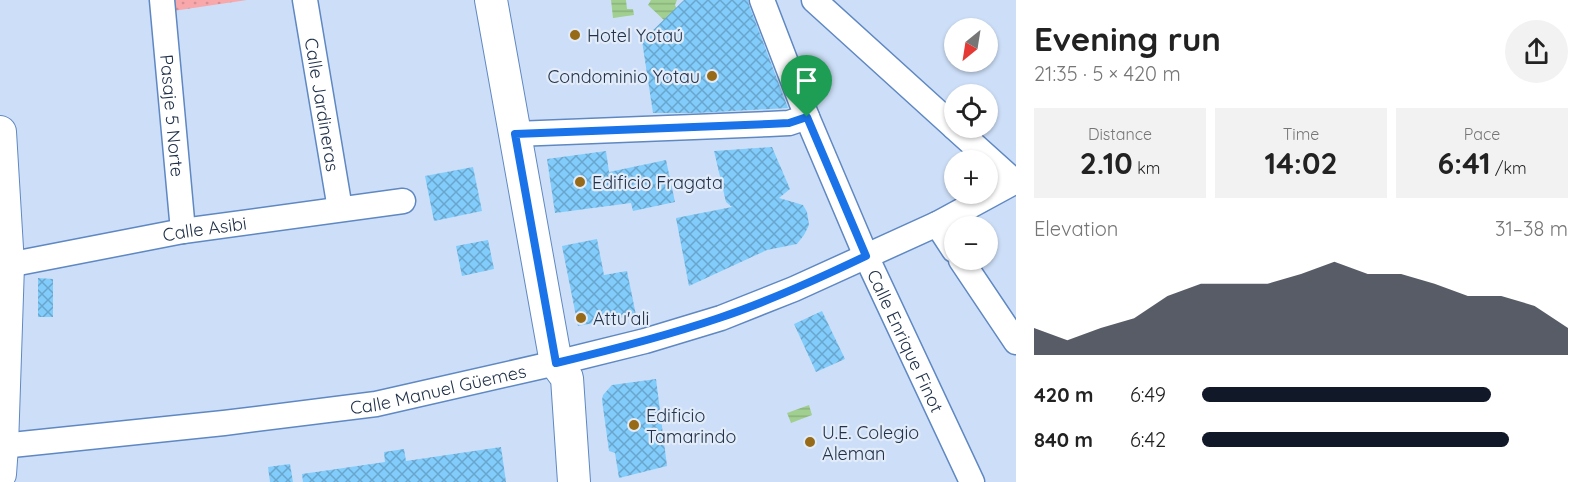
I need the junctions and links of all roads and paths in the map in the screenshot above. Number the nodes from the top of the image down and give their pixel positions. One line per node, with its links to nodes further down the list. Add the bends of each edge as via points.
1 (162, 0): 15 (street, Pasaje 5 Norte)
2 (305, 0): 13 (street, Calle Jardineras)
3 (491, 0): 9 (main road)
4 (762, 0): 6 (street, Calle Enrique Finot)
5 (814, 0): 7 (street)
6 (807, 117): 9 (street, via 789,123); 17 (street, Calle Enrique Finot)
7 (944, 118)
8 (0, 132): 18 (main road)
9 (515, 134): 21 (main road)
10 (966, 138): 11 (street)
11 (1015, 182): 14 (street, Calle Manuel Güemes)
12 (403, 201): 13 (street, Calle Asibi)
13 (340, 209): 15 (street, Calle Asibi)
14 (937, 224): 16 (street); 17 (street, Calle Manuel Güemes)
15 (183, 231): 18 (street, Calle Asibi)
16 (944, 234)
17 (866, 256): 21 (street, Calle Manuel Güemes, via 721,318); 25 (street, Calle Enrique Finot)
18 (8, 265): 22 (main road)
19 (968, 270): 20 (street)
20 (1016, 342)
21 (556, 363): 22 (street, Calle Manuel Güemes, via 376,404 224,423); 23 (main road, via 548,387); 24 (main road, via 567,378)
22 (1, 460)
23 (553, 482)
24 (574, 482)
25 (972, 482)

